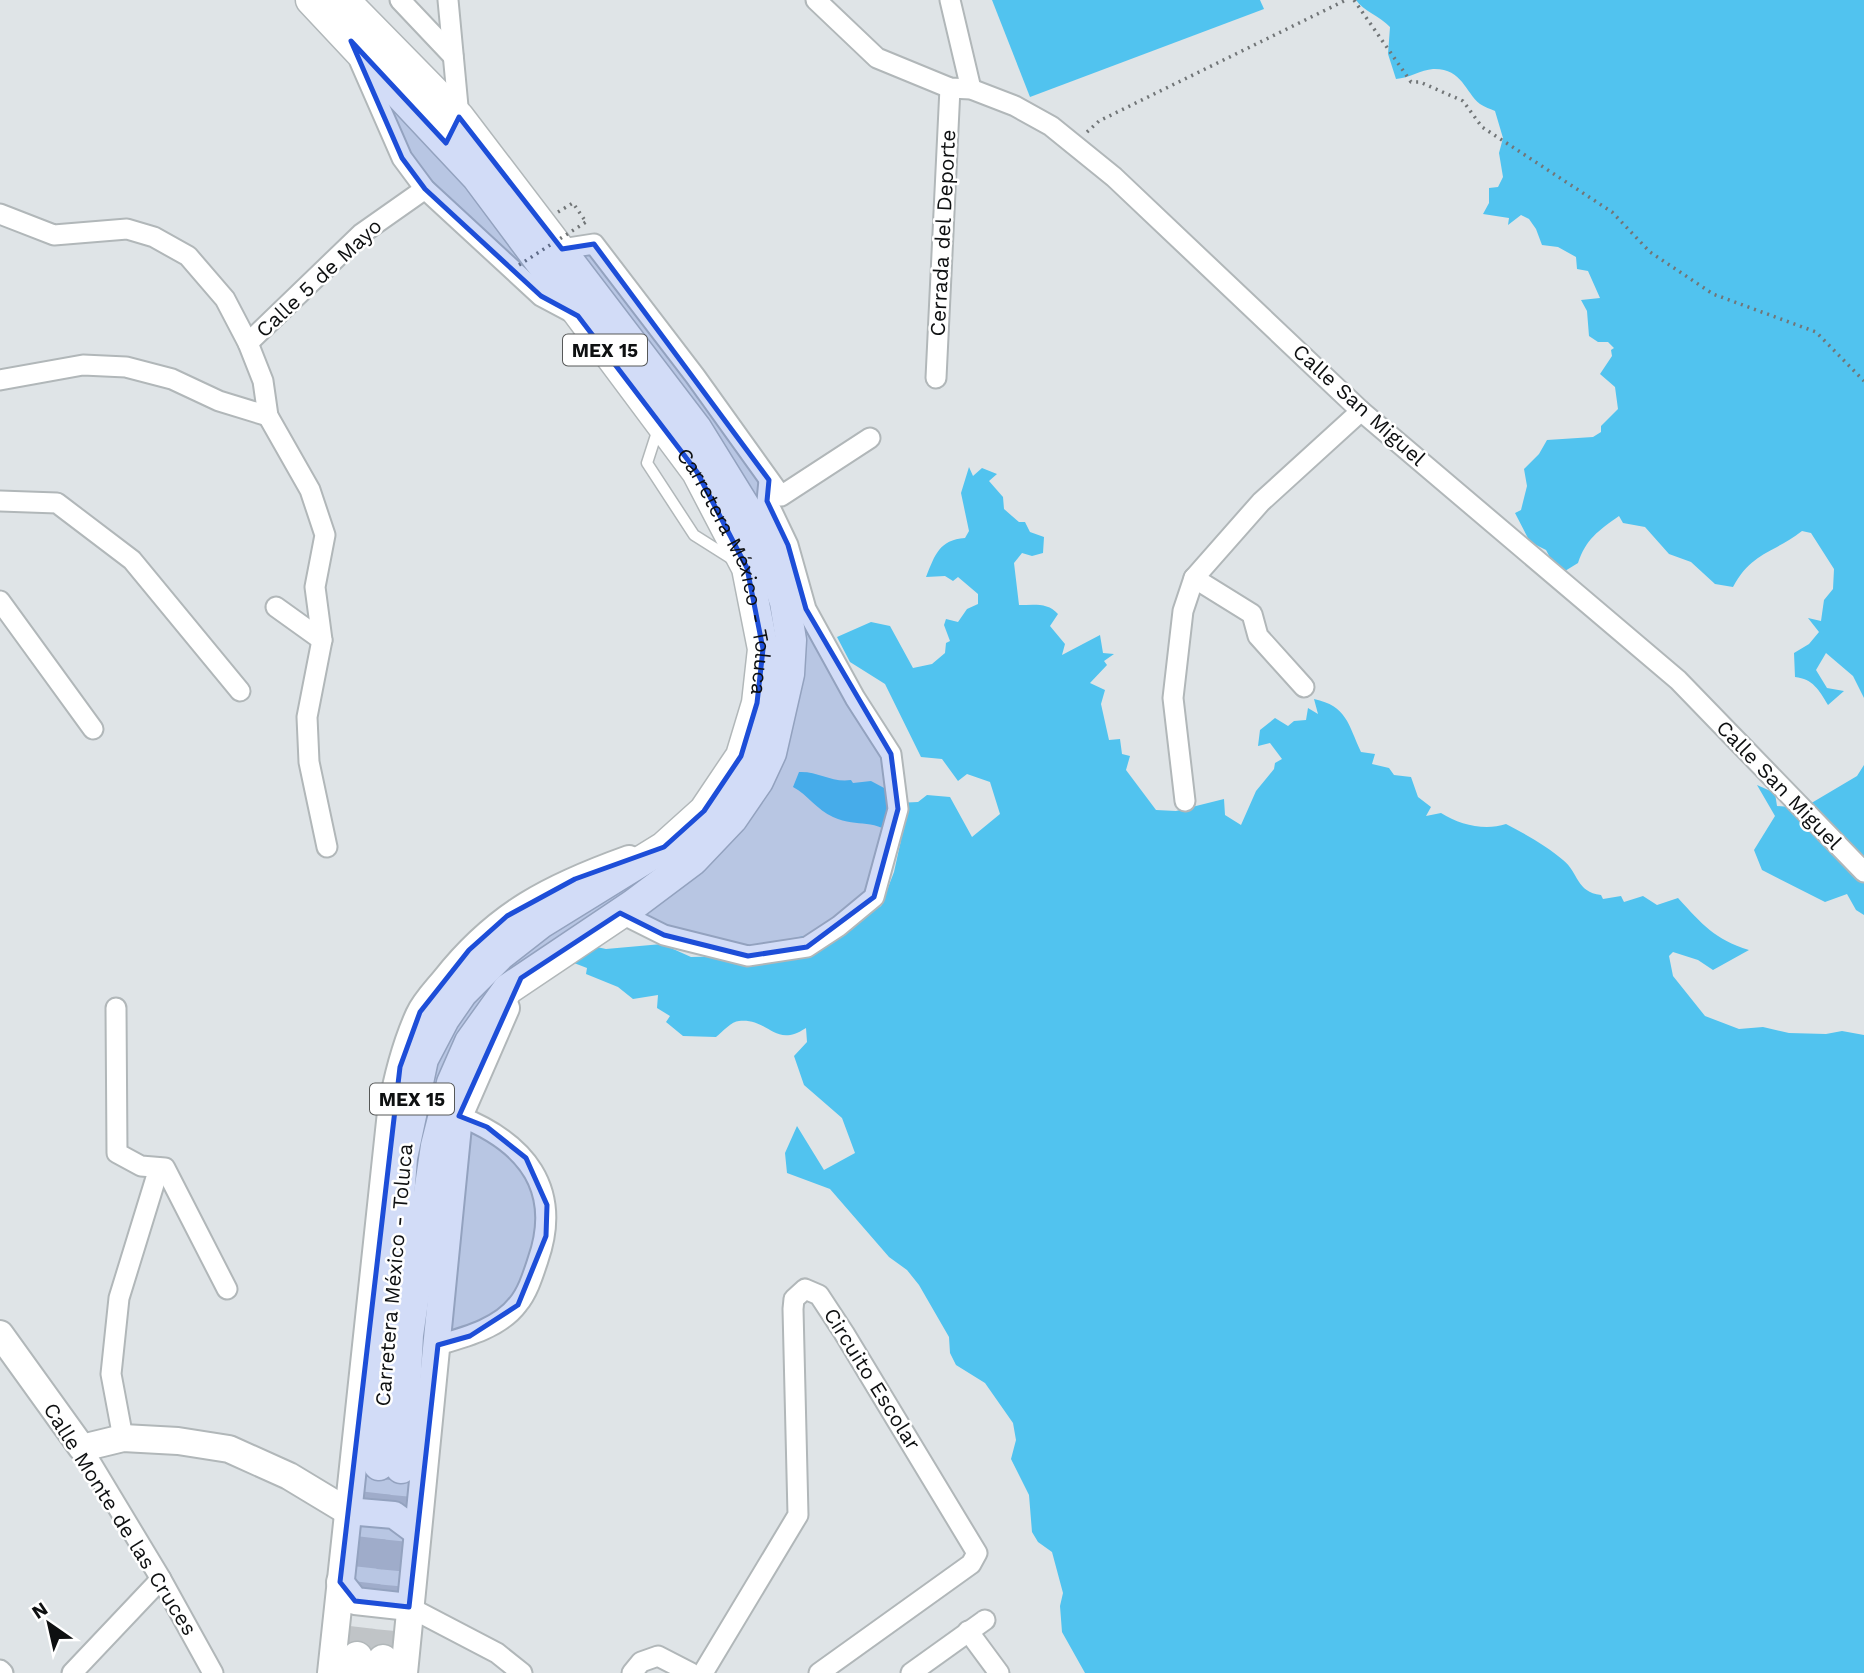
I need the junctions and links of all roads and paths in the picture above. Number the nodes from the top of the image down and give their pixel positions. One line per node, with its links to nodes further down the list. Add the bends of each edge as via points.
1 (311, 0): 9 (main road, Carretera México - Toluca / MEX 15)
2 (344, 0): 13 (main road, Carretera México - Toluca / MEX 15)
3 (400, 0): 10 (street)
4 (448, 0): 10 (street)
5 (816, 0): 11 (street, Calle San Miguel, via 877,58)
6 (950, 0): 12 (street)
7 (1346, 0): 14 (path, via 1099,121)
8 (1354, 0): 24 (path, via 1411,82 1463,101 1482,127 1612,212 1650,252 1713,294 1816,332)
9 (351, 41): 13 (main road, Carretera México - Toluca / MEX 15); 15 (street, via 402,158)
10 (453, 56): 13 (street)
11 (950, 88): 12 (street, Calle San Miguel); 22 (street, Cerrada del Deporte)
12 (971, 89): 14 (street, Calle San Miguel, via 1016,106)
13 (452, 130): 17 (main road, Carretera México - Toluca / MEX 15); 20 (main road, Carretera México - Toluca / MEX 15, via 477,177)
14 (1074, 145): 25 (street, Calle San Miguel)
15 (425, 189): 20 (street, via 541,296); 21 (street, Calle 5 de Mayo, via 361,234)
16 (0, 214): 21 (street, via 54,235 127,229 154,237 188,256 225,299)
17 (542, 223): 18 (main road, Carretera México - Toluca / MEX 15); 19 (path, bridge, via 573,202 586,222)
18 (562, 249): 28 (street, via 594,244); 41 (main road, Carretera México - Toluca / MEX 15, via 696,428 764,538 785,602 791,640 780,721 758,781 732,819 693,860)
19 (519, 265)
20 (578, 316): 39 (main road, Carretera México - Toluca / MEX 15, via 697,472 747,568 763,649 753,721 741,756 704,811)
21 (248, 343): 26 (street, via 263,381)
22 (936, 378)
23 (0, 380): 26 (street, via 83,365 126,367 172,379 219,401)
24 (1864, 382)
25 (1361, 411): 30 (street, via 1261,502); 40 (street, Calle San Miguel, via 1678,680)
26 (268, 416): 33 (street, via 310,490 325,536 315,587)
27 (870, 438): 28 (street, via 781,496)
28 (769, 480): 41 (street, via 767,501 788,545 806,609 891,754 898,809 874,897 807,947 748,956 664,935)
29 (0, 501): 35 (street, via 57,503 132,560)
30 (1194, 578): 34 (street, via 1252,614 1258,636); 37 (street, via 1183,611 1172,698)
31 (0, 601): 36 (street)
32 (276, 607): 33 (street)
33 (322, 640): 38 (street, via 307,717 309,762)
34 (1304, 687)
35 (240, 691)
36 (93, 729)
37 (1185, 800)
38 (327, 847)
39 (664, 847): 42 (main road, Carretera México - Toluca / MEX 15, via 541,923 500,955 462,993 423,1059 402,1158 390,1467 443,1112 470,1042 494,1005); 51 (street, via 575,879 508,916 469,950 420,1012 400,1067 391,1112)
40 (1864, 872)
41 (620, 913): 42 (main road, Carretera México - Toluca / MEX 15)
42 (521, 978): 44 (street)
43 (116, 1008): 45 (street, via 117,1153 142,1166)
44 (459, 1116): 48 (street); 48 (street, via 487,1127 526,1158 547,1205 546,1236 518,1305 470,1336)
45 (159, 1168): 46 (street, via 165,1168); 49 (street, via 119,1298 111,1374)
46 (227, 1289)
47 (0, 1334): 50 (street, Calle Monte de las Cruces)
48 (438, 1345): 52 (street)
49 (123, 1438): 50 (street); 51 (street, via 229,1449 289,1476)
50 (82, 1448): 53 (street, Calle Monte de las Cruces)
51 (347, 1511): 52 (street, via 394,1515); 54 (street)
52 (417, 1532): 55 (street)
53 (161, 1579): 59 (street); 60 (street, Calle Monte de las Cruces)
54 (340, 1582): 55 (street, via 355,1601); 61 (street)
55 (409, 1607): 58 (street); 62 (street, via 497,1653)
56 (985, 1620): 57 (street)
57 (968, 1631): 67 (street); 68 (street)
58 (376, 1667)
59 (72, 1673)
60 (213, 1673)
61 (331, 1673)
62 (523, 1673)
63 (632, 1673): 64 (street, via 641,1662 659,1656)
64 (691, 1673)
65 (704, 1673): 66 (street, Circuito Escolar, via 798,1515 793,1310 794,1299 805,1289 819,1295 845,1333 977,1553 971,1564)
66 (819, 1673)
67 (911, 1673)
68 (999, 1673)

